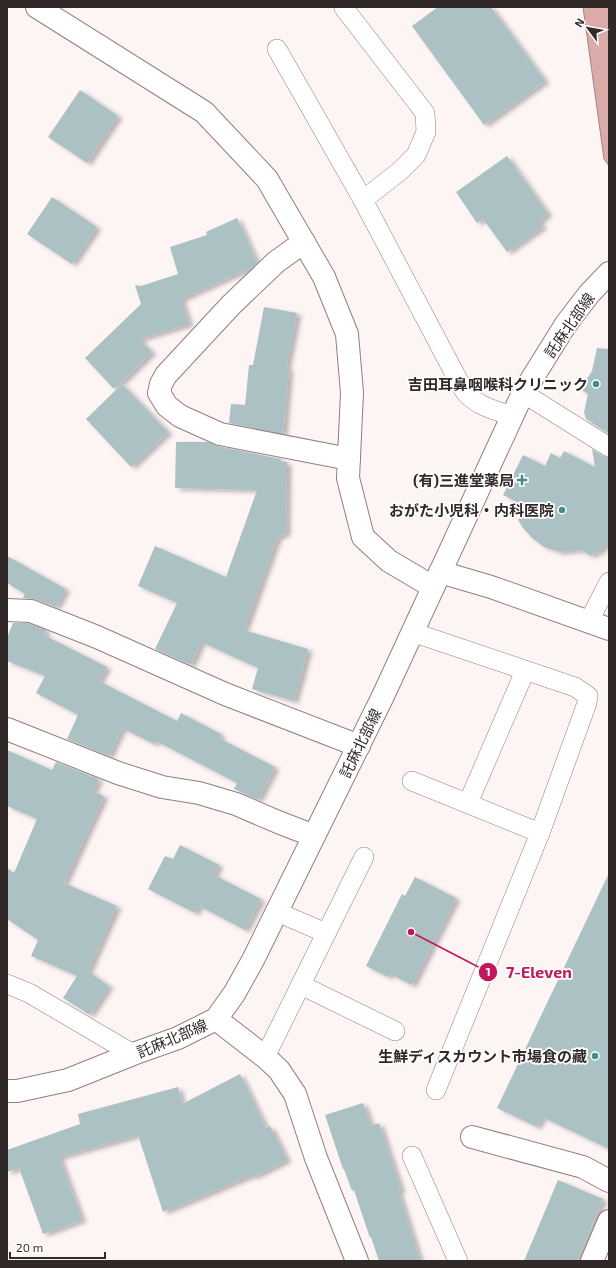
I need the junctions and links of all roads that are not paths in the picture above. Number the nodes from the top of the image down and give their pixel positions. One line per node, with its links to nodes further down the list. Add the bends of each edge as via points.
1 (37, 7): 5 (street, via 204,112 267,179)
2 (344, 8): 4 (lane, via 426,113 426,132 416,155)
3 (277, 49): 4 (lane)
4 (363, 200): 8 (lane, via 466,393 483,406)
5 (304, 242): 10 (street, via 324,278 346,334 352,393); 10 (street, via 276,262 231,305 166,375 159,393 167,406 180,416 220,434)
6 (609, 273): 7 (street, 託麻北部線, via 566,324)
7 (523, 393): 8 (street, 託麻北部線); 9 (lane)
8 (513, 416): 11 (street, 託麻北部線)
9 (609, 447)
10 (349, 459): 11 (street, via 348,478 363,537 389,562)
11 (436, 580): 14 (street, via 491,587); 16 (street, 託麻北部線)
12 (609, 582): 14 (lane)
13 (7, 610): 19 (street, via 31,611 97,637 225,694)
14 (589, 621): 15 (street)
15 (609, 629)
16 (412, 632): 17 (lane); 19 (street, 託麻北部線)
17 (525, 671): 21 (lane); 22 (lane, via 575,687 588,696)
18 (7, 730): 23 (street, via 118,773 162,787 199,793 236,804)
19 (359, 746): 23 (street, 託麻北部線)
20 (412, 780): 21 (lane)
21 (468, 803): 22 (lane)
22 (540, 833): 33 (lane)
23 (314, 836): 25 (street, 託麻北部線)
24 (364, 857): 26 (lane)
25 (277, 912): 26 (lane); 29 (street, 託麻北部線, via 234,994)
26 (326, 933): 28 (lane)
27 (7, 984): 31 (lane, via 29,993)
28 (301, 985): 30 (lane); 32 (lane)
29 (216, 1018): 31 (street, 託麻北部線, via 178,1038); 32 (street)
30 (395, 1031)
31 (134, 1054): 34 (street, 託麻北部線, via 68,1080)
32 (265, 1056): 39 (street, via 279,1070 295,1094 316,1158)
33 (436, 1090)
34 (7, 1091)
35 (472, 1137): 37 (street, via 583,1168)
36 (412, 1156): 40 (lane)
37 (609, 1181)
38 (609, 1221): 41 (street)
39 (357, 1261)
40 (458, 1261)
41 (592, 1261)

